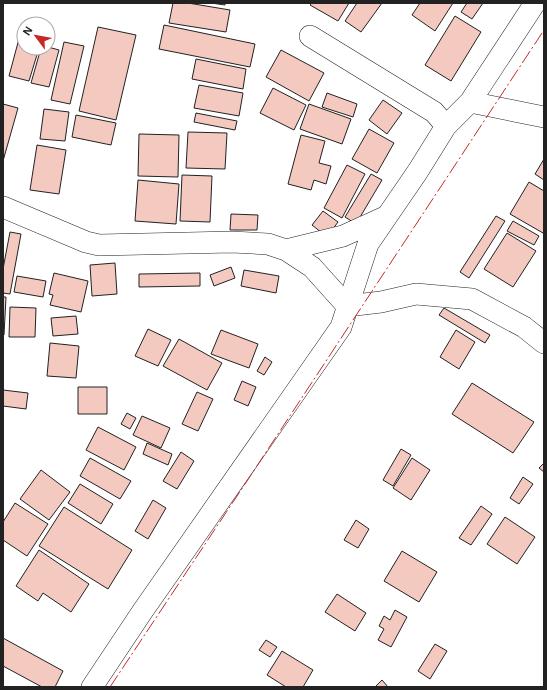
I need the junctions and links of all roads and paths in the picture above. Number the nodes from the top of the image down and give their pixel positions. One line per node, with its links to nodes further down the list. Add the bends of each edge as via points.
1 (535, 3): 3 (street)
2 (310, 36): 5 (street, via 434,112)
3 (470, 102): 4 (street); 5 (street)
4 (544, 117)
5 (446, 126): 7 (street)
6 (3, 207): 8 (street, via 99,245 232,242 268,244)
7 (387, 216): 8 (street, via 343,236); 9 (street, via 368,244)
8 (286, 250): 9 (street, via 312,267)
9 (347, 306): 10 (street, via 416,294 472,299 524,327); 11 (street, via 341,327)
10 (544, 343)
11 (92, 687)

